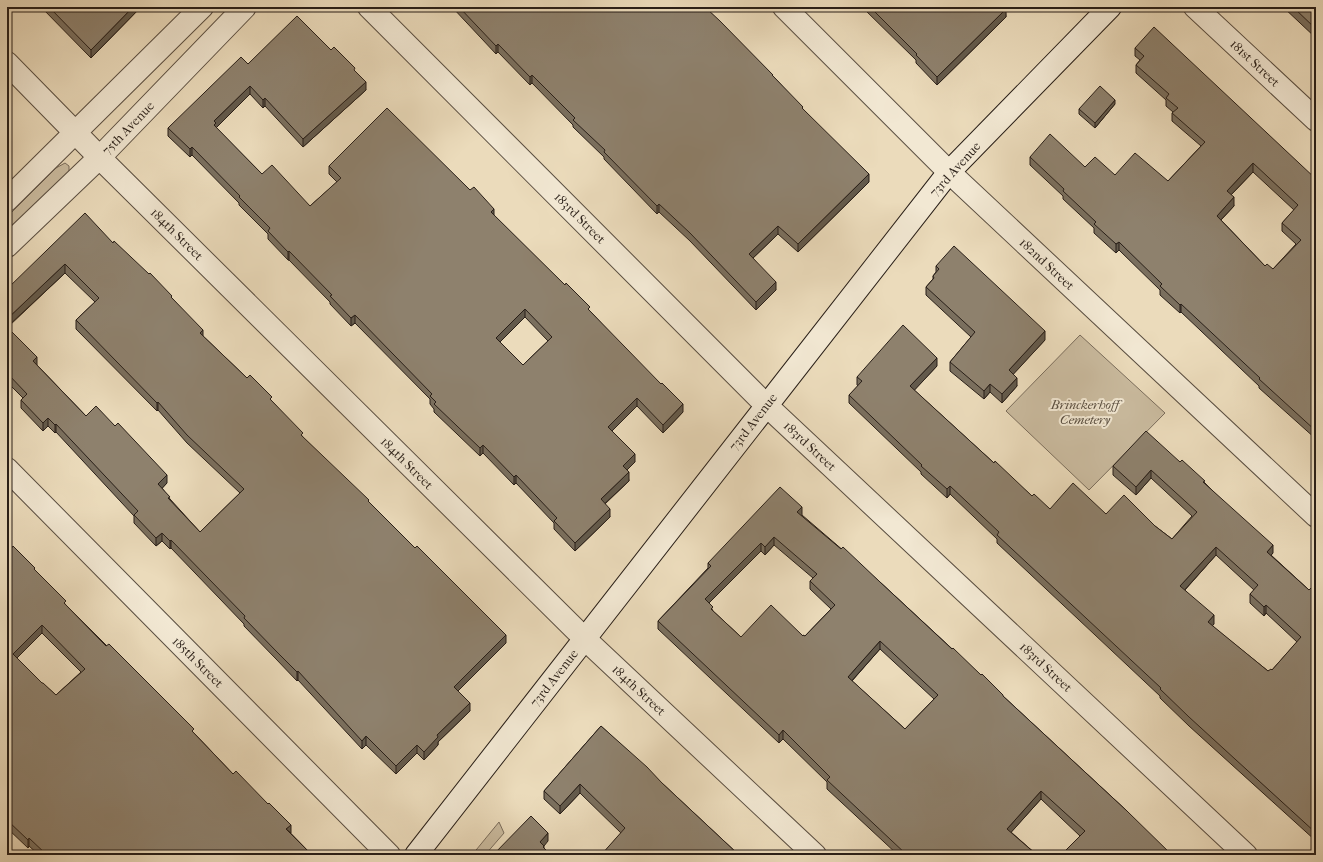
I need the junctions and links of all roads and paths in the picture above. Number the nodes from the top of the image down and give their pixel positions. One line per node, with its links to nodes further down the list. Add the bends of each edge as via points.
1 (202, 7): 9 (street)
2 (245, 7): 10 (street, 75th Avenue)
3 (369, 7): 14 (street, 183rd Street)
4 (784, 7): 11 (street, 182nd Street)
5 (1110, 7): 11 (street, 73rd Avenue)
6 (1194, 7): 8 (street, 181st Street)
7 (7, 63): 9 (street, 184th Street)
8 (1316, 120)
9 (75, 132): 10 (street, 184th Street); 12 (street)
10 (100, 157): 13 (street, 75th Avenue); 17 (street, 184th Street)
11 (949, 172): 14 (street, 73rd Avenue); 16 (street, 182nd Street)
12 (7, 200)
13 (7, 246)
14 (766, 405): 17 (street, 73rd Avenue); 21 (street, 183rd Street)
15 (7, 469): 18 (street, 185th Street)
16 (1316, 516)
17 (585, 639): 19 (street, 73rd Avenue); 20 (street, 184th Street)
18 (389, 855)
19 (416, 855)
20 (815, 855)
21 (1246, 855)

